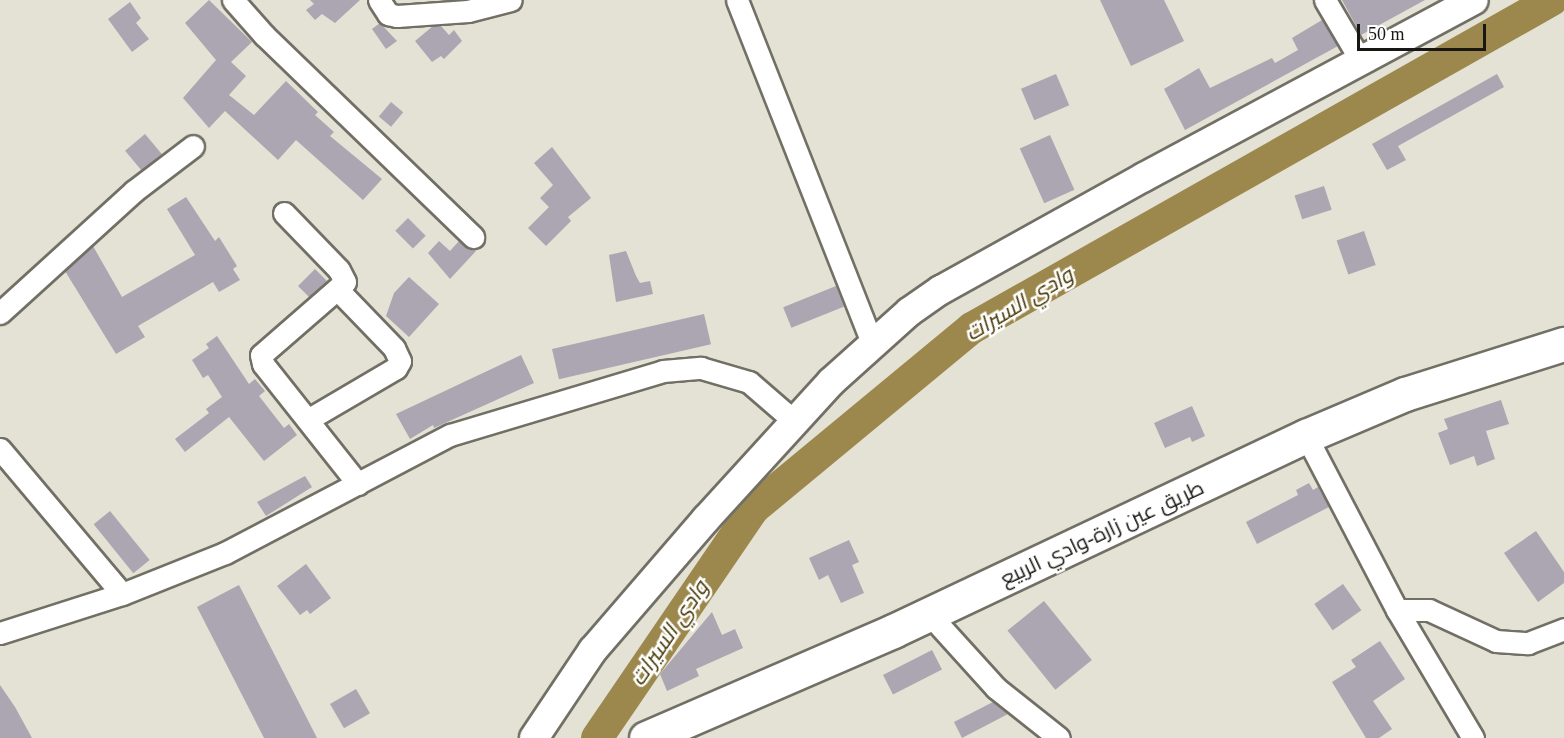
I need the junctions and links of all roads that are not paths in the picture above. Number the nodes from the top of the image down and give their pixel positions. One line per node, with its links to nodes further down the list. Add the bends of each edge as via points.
1 (233, 0): 10 (street, via 264,35)
2 (379, 0): 3 (street, via 388,14 398,16 468,11)
3 (511, 0)
4 (737, 0): 13 (street)
5 (1325, 0): 7 (street)
6 (1474, 0): 7 (main road)
7 (1361, 61): 13 (main road, via 941,290)
8 (193, 146): 12 (street, via 134,191)
9 (284, 213): 11 (street, via 339,270 345,282)
10 (473, 237)
11 (337, 289): 15 (street, via 261,355 263,364); 15 (street, via 394,348 400,361 396,369)
12 (0, 313)
13 (872, 342): 16 (main road)
14 (1564, 344): 17 (main road, طريق عين زارة-وادي الربيع, via 1405,394)
15 (309, 419): 19 (street)
16 (794, 421): 19 (street, via 749,382 701,368 663,371 450,435); 25 (main road, via 593,650)
17 (1306, 436): 21 (street); 22 (main road, طريق عين زارة-وادي الربيع)
18 (0, 449): 20 (street)
19 (358, 483): 20 (street, via 225,553)
20 (122, 594): 24 (street)
21 (1397, 610): 23 (street, via 1429,610 1496,641 1528,643); 28 (street)
22 (929, 614): 26 (main road, طريق عين زارة-وادي الربيع); 27 (street, via 996,688)
23 (1564, 629)
24 (0, 633)
25 (534, 738)
26 (646, 738)
27 (1059, 738)
28 (1473, 738)

